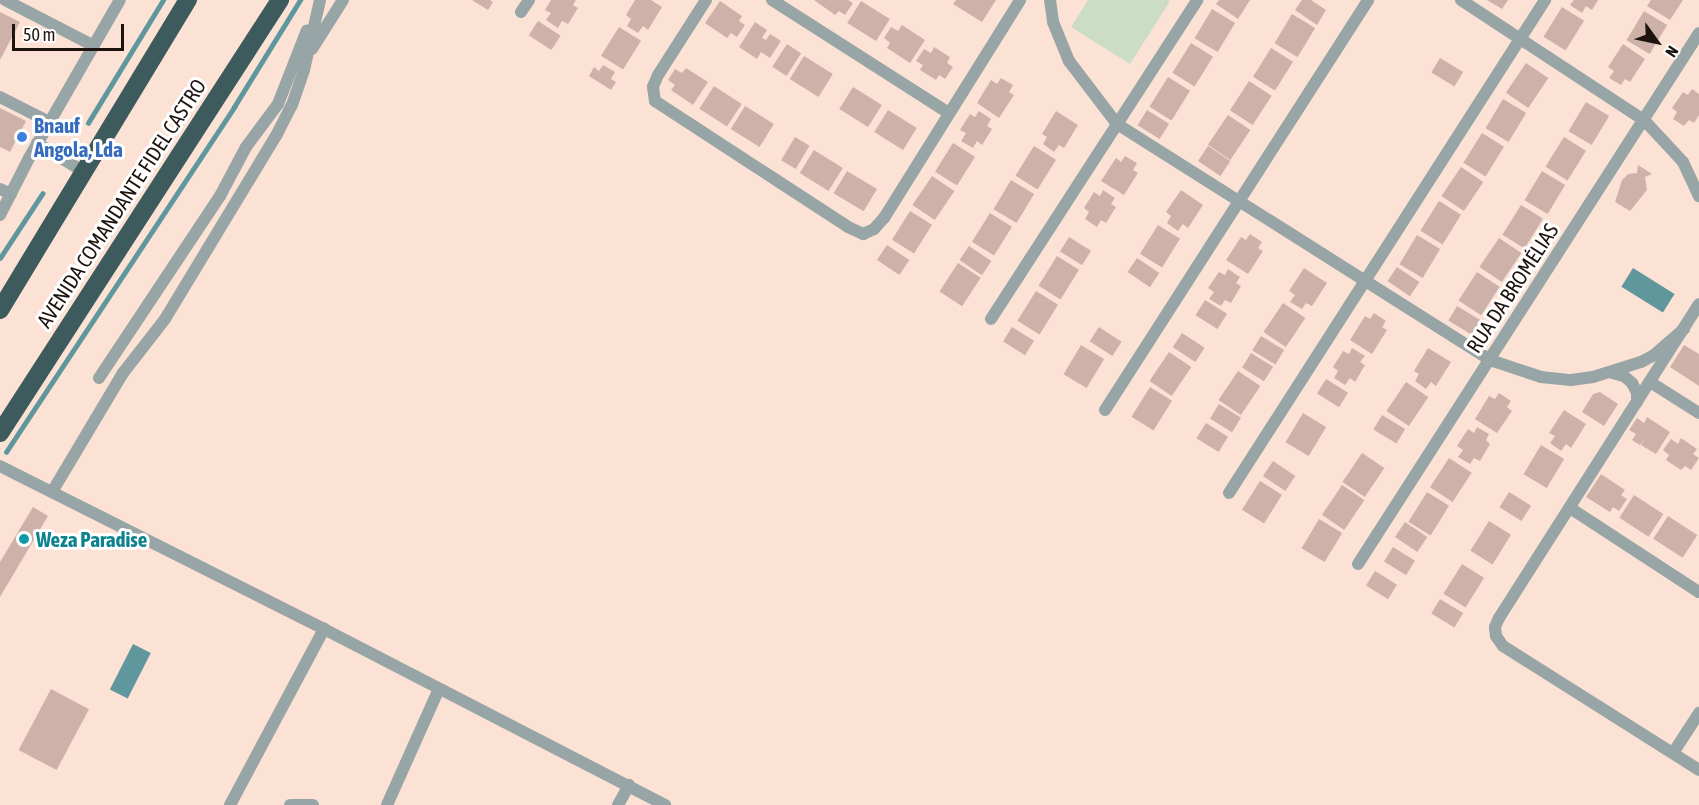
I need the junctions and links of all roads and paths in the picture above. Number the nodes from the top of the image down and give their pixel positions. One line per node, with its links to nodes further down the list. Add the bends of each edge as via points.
1 (5, 0): 19 (street)
2 (120, 0): 19 (street)
3 (188, 0): 27 (highway, AVENIDA COMANDANTE FIDEL CASTRO)
4 (280, 0): 44 (highway, AVENIDA COMANDANTE FIDEL CASTRO)
5 (320, 0): 20 (street); 39 (street, via 278,104 246,147 214,205)
6 (343, 0): 20 (street)
7 (529, 0): 16 (street)
8 (706, 0): 22 (street, via 658,75 653,87 655,100 856,232 867,233 878,225)
9 (772, 0): 22 (street)
10 (1020, 0): 22 (street)
11 (1050, 0): 25 (street, via 1053,22 1069,61)
12 (1197, 0): 25 (street)
13 (1368, 0): 30 (street)
14 (1461, 0): 18 (street)
15 (1545, 0): 18 (street)
16 (521, 12)
17 (1699, 33): 23 (street, RUA DA BROMÉLIAS)
18 (1520, 39): 23 (street); 32 (street)
19 (94, 46): 24 (street)
20 (307, 56): 46 (street, via 292,105 246,188 165,319 123,373)
21 (0, 97): 24 (street)
22 (949, 113)
23 (1644, 120): 29 (street, via 1683,162); 37 (street, RUA DA BROMÉLIAS)
24 (49, 122): 26 (street)
25 (1117, 124): 30 (street); 35 (street)
26 (37, 143): 27 (street); 28 (street)
27 (84, 172): 34 (highway, AVENIDA COMANDANTE FIDEL CASTRO)
28 (5, 191): 31 (street)
29 (1699, 197)
30 (1239, 201): 32 (street); 42 (street)
31 (0, 215)
32 (1366, 280): 37 (street); 47 (street)
33 (1699, 304): 36 (street)
34 (0, 310)
35 (991, 319)
36 (1684, 329): 38 (street, via 1654,355); 40 (street)
37 (1490, 360): 38 (street, via 1557,380); 49 (street, RUA DA BROMÉLIAS)
38 (1612, 373): 41 (street, via 1632,383)
39 (99, 378)
40 (1650, 382): 41 (street); 43 (street)
41 (1637, 402): 48 (street)
42 (1105, 410)
43 (1699, 413)
44 (0, 433)
45 (0, 466): 46 (street)
46 (52, 492): 51 (street)
47 (1229, 493)
48 (1570, 508): 50 (street); 54 (street, via 1498,618 1496,636 1503,646)
49 (1359, 564)
50 (1699, 592)
51 (324, 629): 52 (street); 57 (street)
52 (439, 689): 56 (street); 60 (street)
53 (1699, 713): 54 (street)
54 (1673, 753): 55 (street)
55 (1699, 770)
56 (630, 785): 61 (street); 62 (street)
57 (230, 805)
58 (290, 805): 59 (street)
59 (314, 805)
60 (387, 805)
61 (618, 805)
62 (665, 805)

